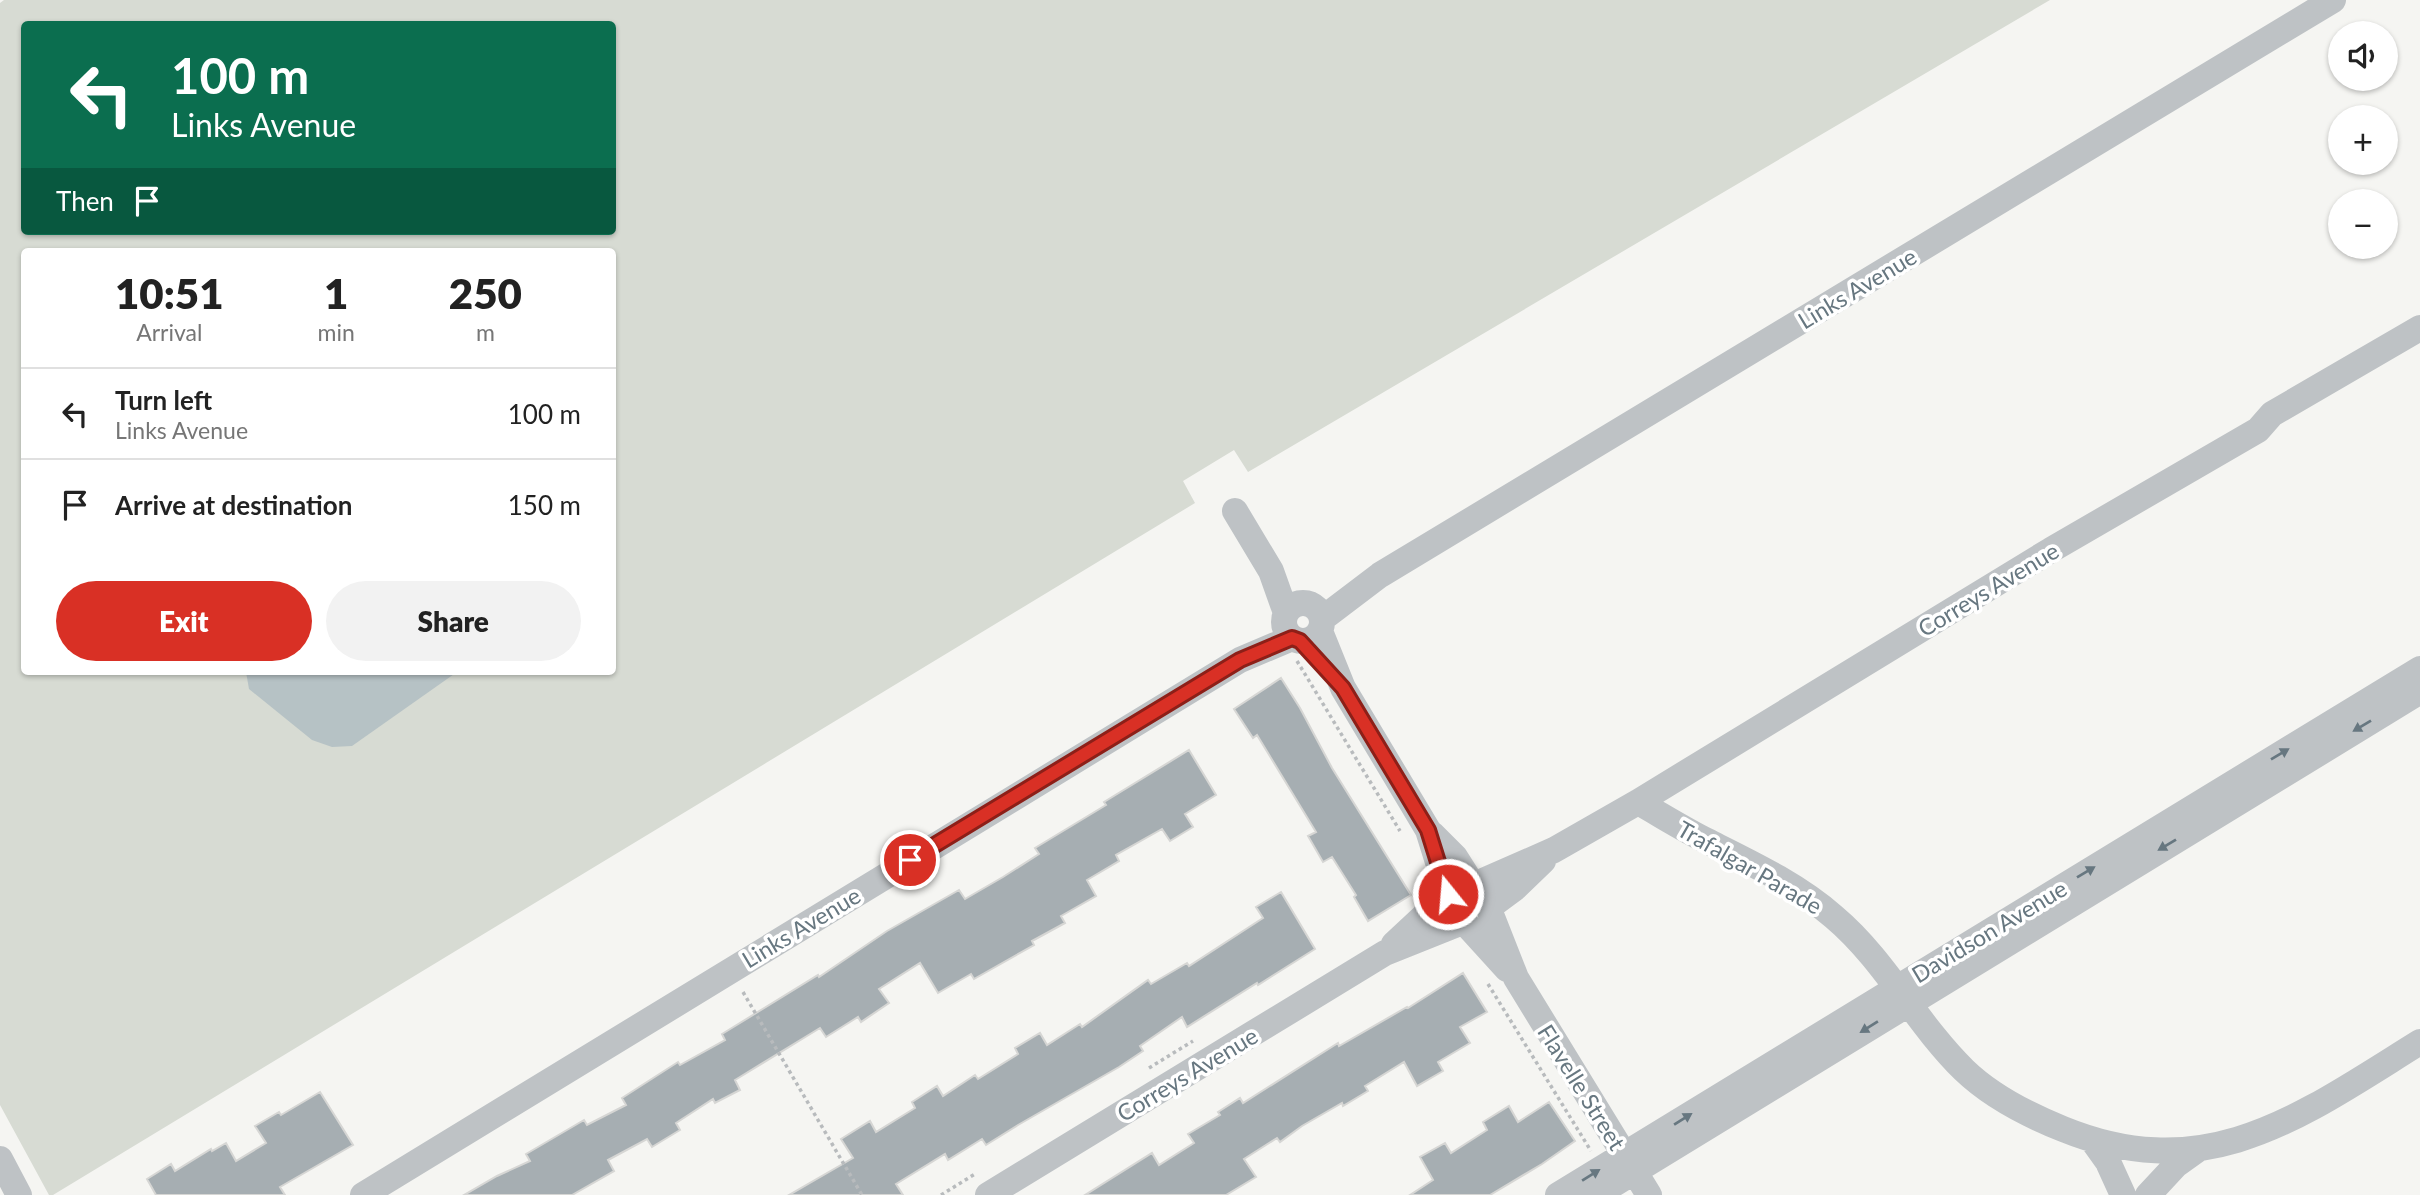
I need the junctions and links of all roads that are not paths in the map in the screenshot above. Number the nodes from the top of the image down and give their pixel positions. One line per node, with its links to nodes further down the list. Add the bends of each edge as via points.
1 (2333, 0): 4 (street, Links Avenue)
2 (2420, 328): 7 (street, Correys Avenue)
3 (1236, 511): 4 (street, Flavelle Street)
4 (1302, 625): 8 (street, Flavelle Street, via 1343,688 1417,835 1455,858); 16 (street, Links Avenue)
5 (2420, 669): 9 (street, Davidson Avenue, one-way to 5)
6 (2420, 691): 9 (street, Davidson Avenue, one-way to 9)
7 (1637, 802): 8 (street, Correys Avenue, via 1554,850 1515,888); 9 (street, Trafalgar Parade, via 1797,889 1850,932)
8 (1469, 903): 14 (street, Flavelle Street); 17 (street, Correys Avenue)
9 (1901, 995): 11 (street, Trafalgar Parade, via 1965,1071 1997,1096); 14 (street, Davidson Avenue)
10 (2420, 1042): 12 (street, Trafalgar Parade, via 2271,1129)
11 (2093, 1141): 12 (street, Trafalgar Parade, via 2146,1150); 21 (street, via 2109,1162)
12 (2197, 1150): 22 (street)
13 (0, 1159): 15 (street)
14 (1629, 1163): 18 (street, Davidson Avenue, one-way to 14); 19 (street, Davidson Avenue); 20 (street, Flavelle Street)
15 (19, 1195)
16 (363, 1195)
17 (988, 1195)
18 (1558, 1195)
19 (1596, 1195)
20 (1649, 1195)
21 (2123, 1195)
22 (2148, 1195)

